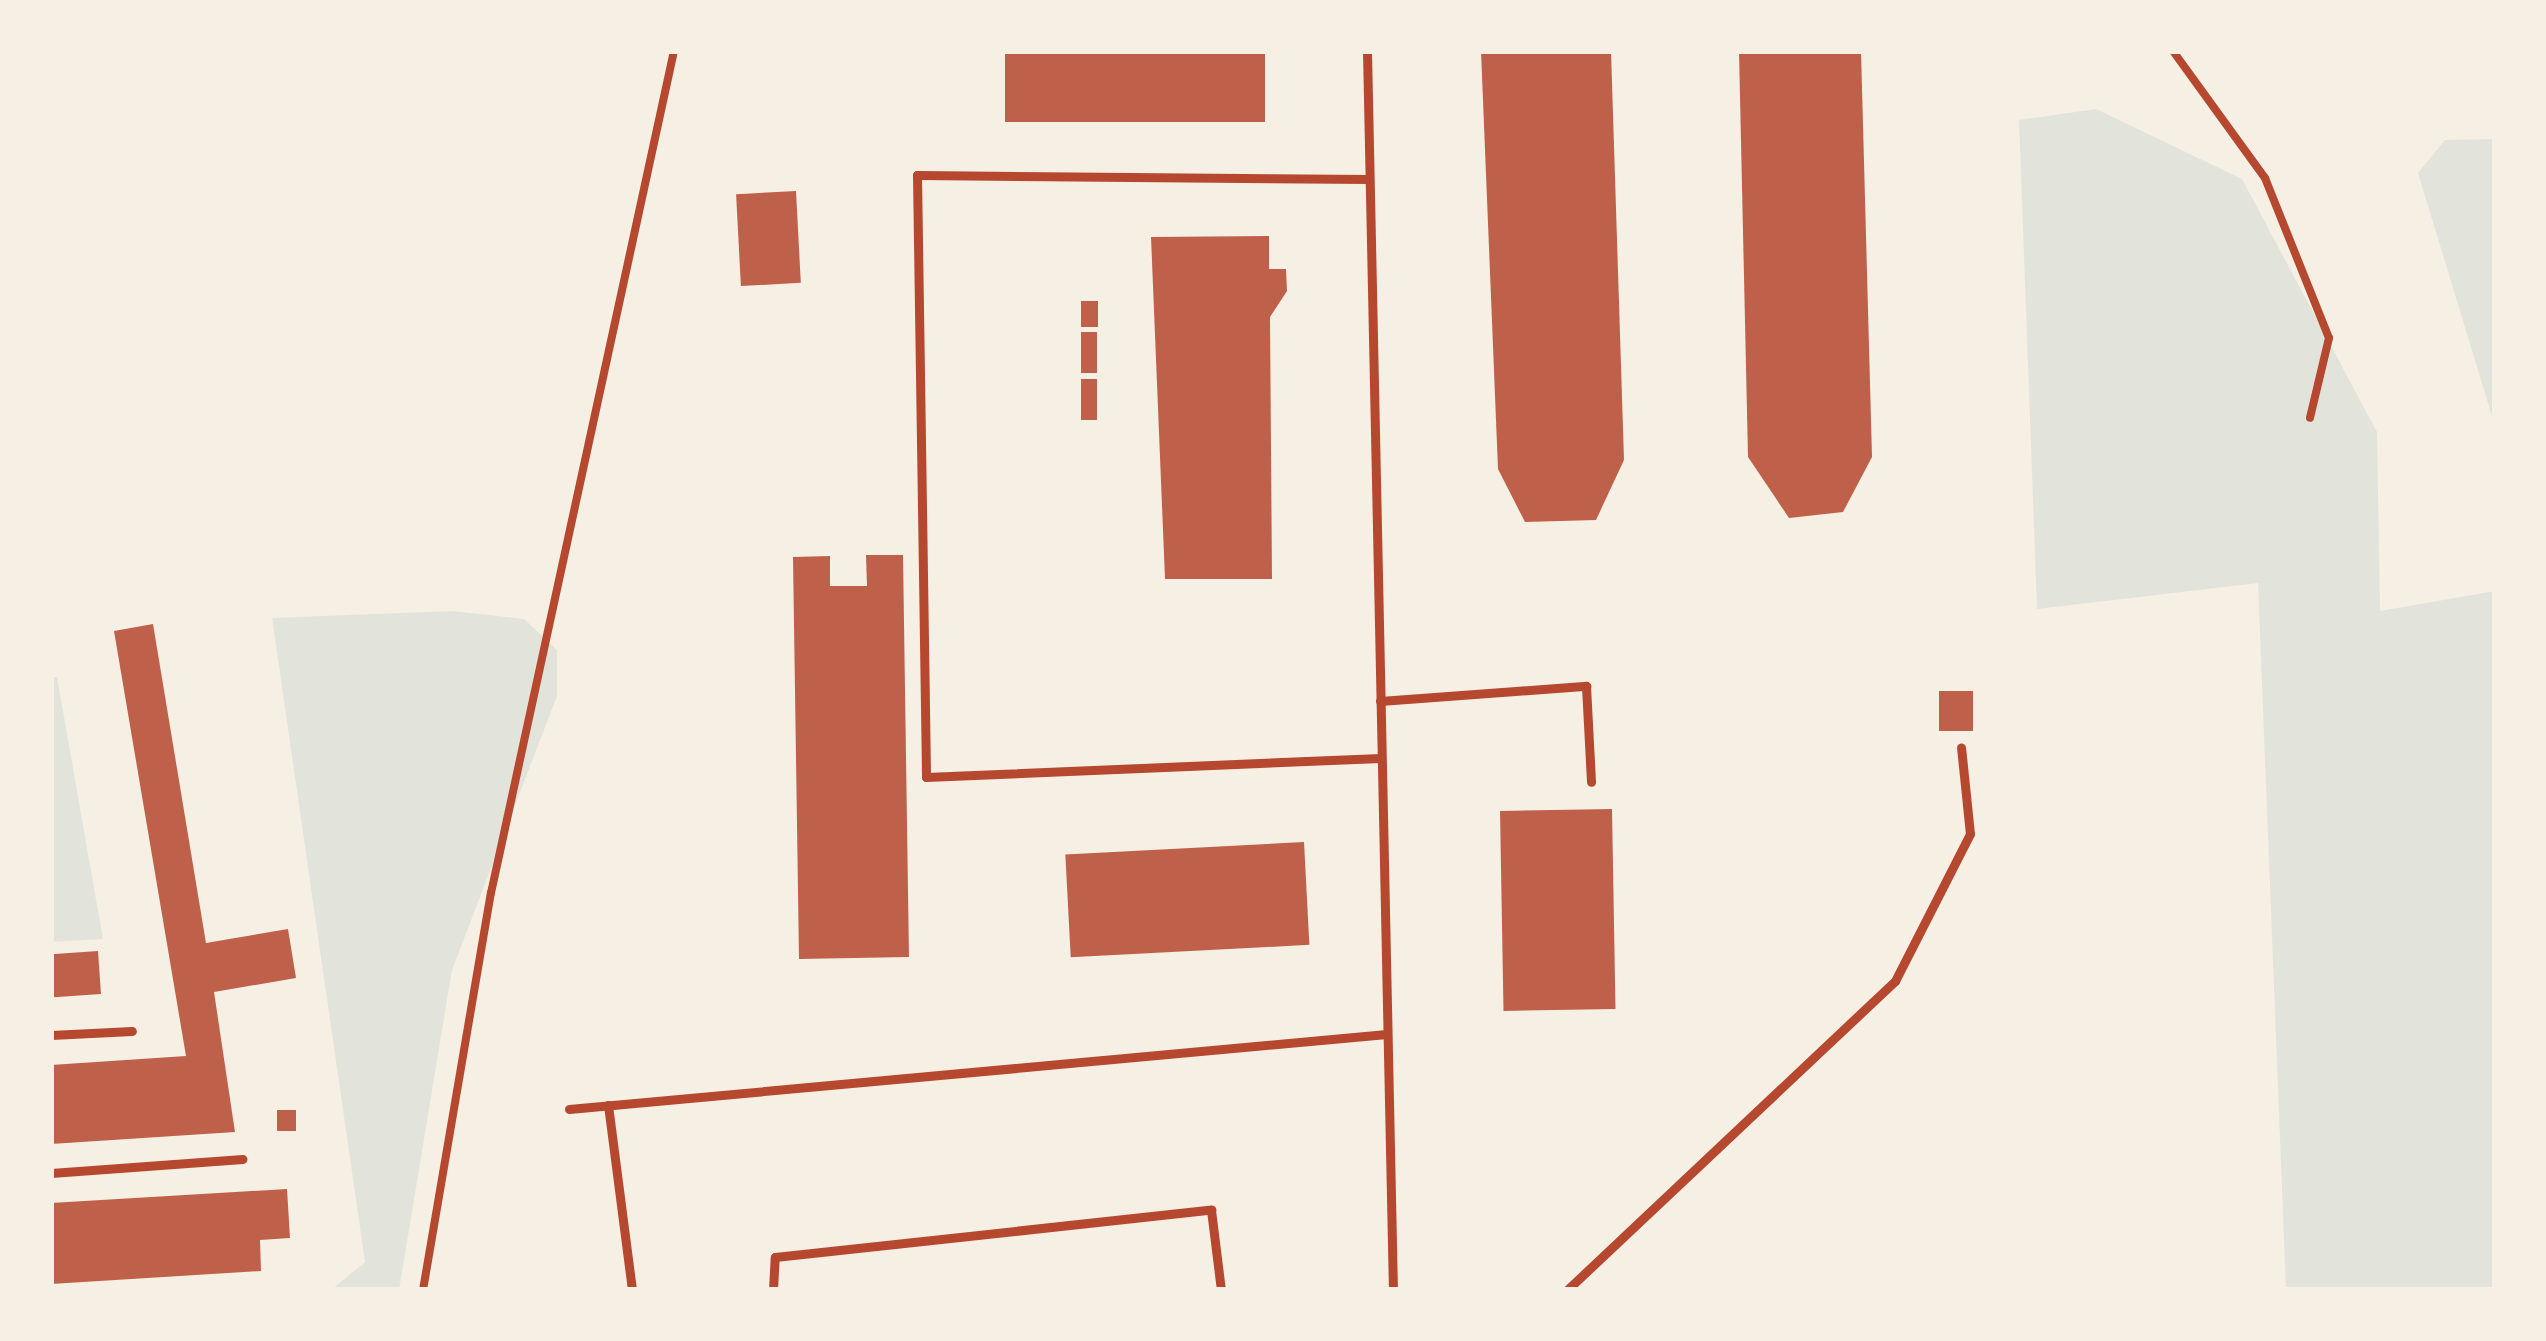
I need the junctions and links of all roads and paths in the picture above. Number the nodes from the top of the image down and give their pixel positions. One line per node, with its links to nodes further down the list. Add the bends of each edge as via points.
1 (674, 51): 17 (path, via 491,893)
2 (1367, 51): 4 (lane)
3 (2173, 51): 5 (path, via 2265,178 2329,338)
4 (1369, 179): 6 (lane); 8 (lane, via 917,175 926,777)
5 (2310, 418)
6 (1380, 701): 8 (lane); 9 (lane, via 1586,686)
7 (1961, 747): 22 (lane, via 1970,834 1895,981)
8 (1381, 758): 11 (lane)
9 (1591, 782)
10 (132, 1031): 12 (lane)
11 (1387, 1034): 13 (lane); 21 (lane)
12 (51, 1035)
13 (608, 1105): 14 (lane); 18 (lane)
14 (568, 1108)
15 (242, 1159): 16 (lane)
16 (51, 1173)
17 (423, 1290)
18 (632, 1290)
19 (773, 1290): 20 (lane, via 775,1257 1211,1210)
20 (1221, 1290)
21 (1393, 1290)
22 (1568, 1290)

